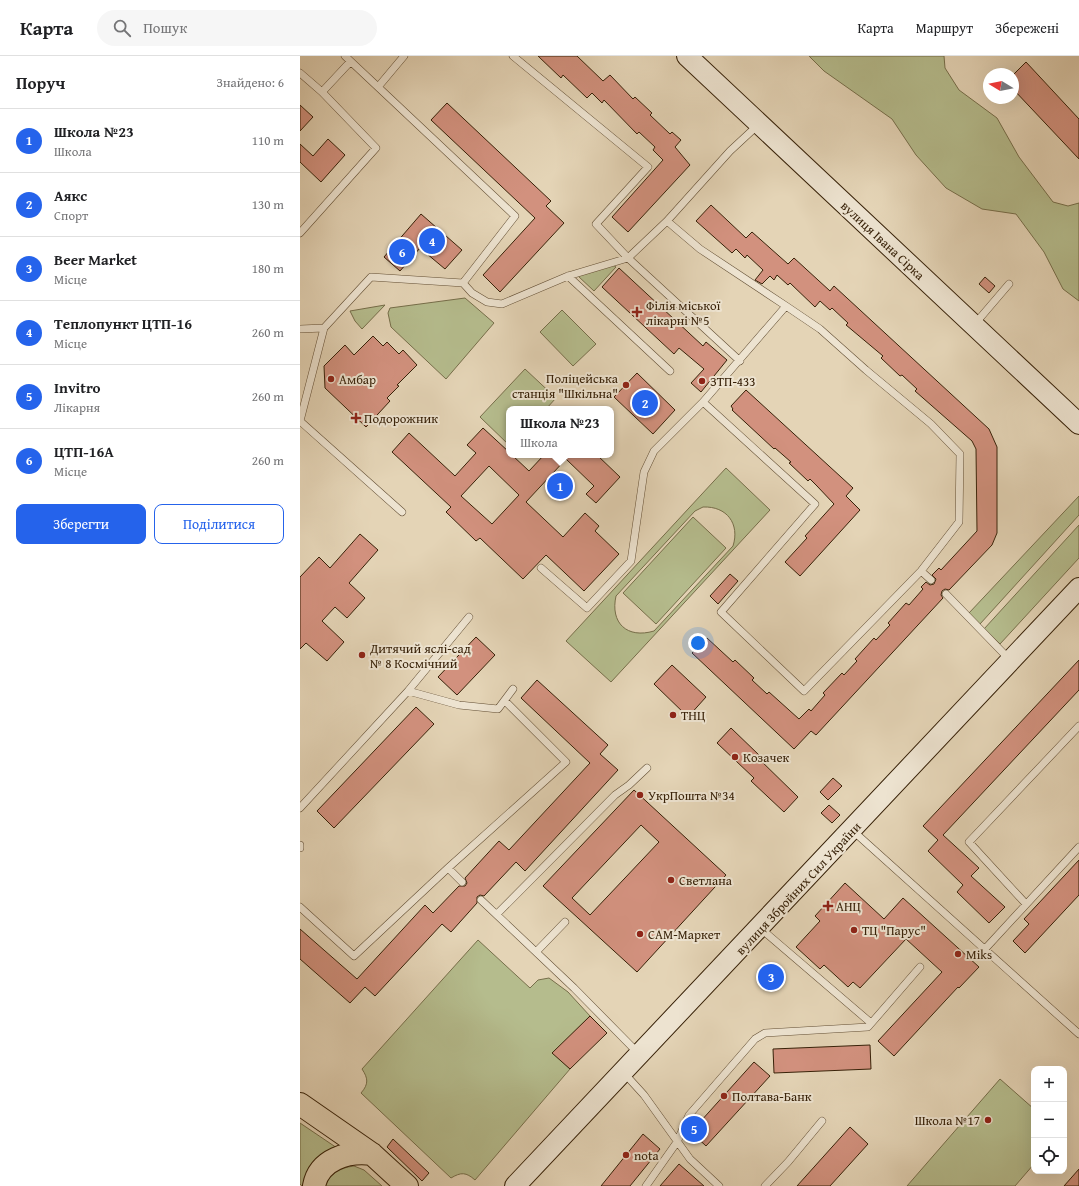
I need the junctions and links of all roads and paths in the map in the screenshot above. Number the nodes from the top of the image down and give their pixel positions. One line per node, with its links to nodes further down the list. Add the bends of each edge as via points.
1 (404, 56): 6 (lane)
2 (513, 56): 11 (lane, via 648,167 596,224)
3 (687, 56): 8 (street, вулиця Івана Сірка)
4 (348, 59): 6 (lane); 7 (lane)
5 (300, 73): 7 (lane)
6 (378, 86): 13 (lane, via 514,216)
7 (322, 92): 10 (lane, via 376,148)
8 (760, 124): 9 (lane, via 730,151); 16 (street, вулиця Івана Сірка)
9 (666, 221): 11 (lane); 15 (lane, via 700,249)
10 (300, 233)
11 (628, 258): 12 (lane); 19 (lane)
12 (568, 276): 13 (lane, via 502,304 487,302 472,293); 20 (lane)
13 (463, 283): 17 (lane, via 371,277)
14 (1009, 284): 16 (lane)
15 (786, 306): 19 (lane); 25 (lane, via 820,329 932,424 960,454 959,522)
16 (974, 325): 22 (street, вулиця Івана Сірка)
17 (324, 328): 18 (lane); 23 (lane, via 300,421)
18 (300, 329)
19 (740, 361): 21 (lane)
20 (670, 371)
21 (703, 402): 24 (lane, via 654,451 644,472 631,561 587,608); 25 (lane, via 815,504 721,612 804,691)
22 (1079, 424)
23 (402, 512)
24 (541, 568)
25 (921, 571): 26 (lane)
26 (931, 580)
27 (1079, 588): 30 (street, вулиця Збройних Сил України)
28 (946, 594): 30 (lane)
29 (469, 617): 32 (lane)
30 (1011, 662): 37 (street, вулиця Збройних Сил України)
31 (513, 689): 33 (lane)
32 (408, 691): 33 (lane, via 459,705 498,709); 36 (lane)
33 (505, 701): 39 (lane, via 566,762)
34 (1079, 726): 42 (lane, via 969,842)
35 (648, 768): 44 (lane, via 615,795)
36 (300, 808)
37 (852, 830): 46 (street, вулиця Збройних Сил України); 47 (lane)
38 (1079, 847): 42 (lane)
39 (448, 868): 40 (lane); 43 (lane, via 354,956)
40 (462, 882)
41 (481, 900): 44 (lane)
42 (1026, 904): 47 (lane)
43 (300, 907)
44 (497, 914): 48 (lane)
45 (565, 922): 48 (lane)
46 (760, 928): 50 (lane); 52 (street, вулиця Збройних Сил України)
47 (985, 949): 51 (lane)
48 (536, 952): 52 (lane)
49 (920, 967): 50 (lane)
50 (871, 1023): 56 (lane, via 868,1027 765,1033 754,1039 689,1115)
51 (1079, 1034)
52 (639, 1055): 53 (street, вулиця Збройних Сил України)
53 (624, 1072): 56 (lane, via 644,1095); 60 (street, вулиця Збройних Сил України)
54 (300, 1104): 57 (main road)
55 (822, 1121): 63 (lane)
56 (677, 1142): 61 (lane); 62 (lane, via 690,1159)
57 (372, 1154): 58 (main road, via 344,1154 332,1160 322,1170); 59 (main road)
58 (314, 1186)
59 (407, 1186)
60 (515, 1186)
61 (646, 1186)
62 (719, 1186)
63 (765, 1186)

